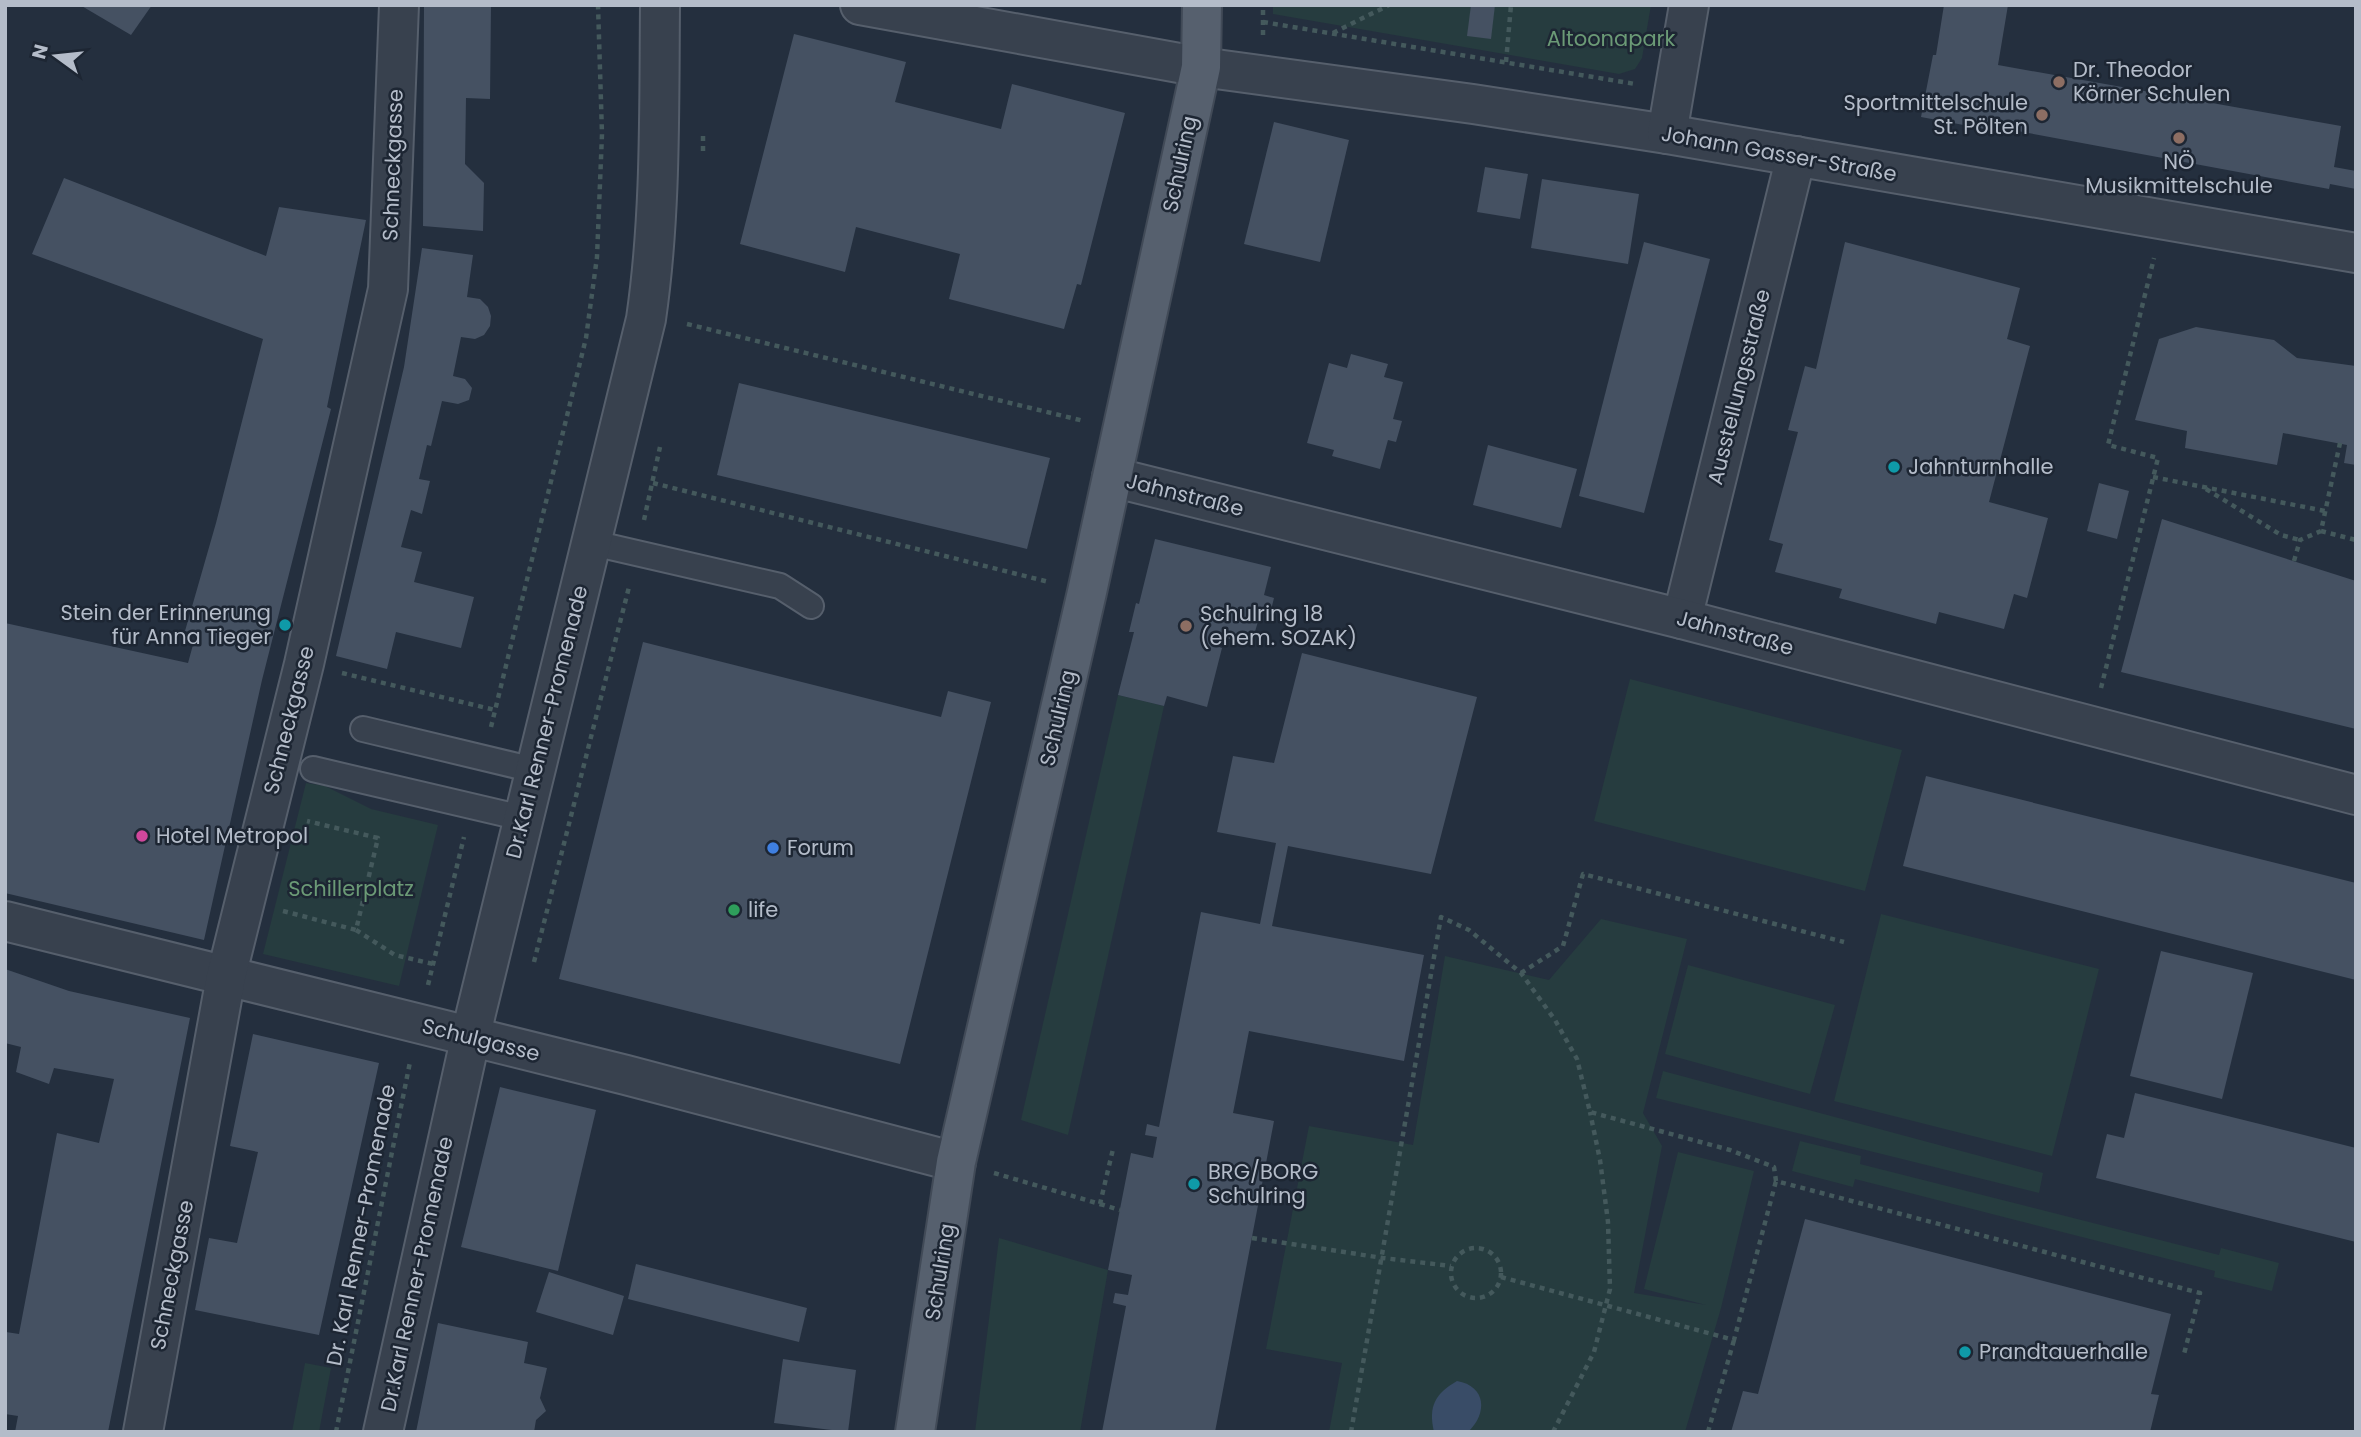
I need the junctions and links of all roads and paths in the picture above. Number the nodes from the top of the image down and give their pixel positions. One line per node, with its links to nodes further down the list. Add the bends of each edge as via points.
1 (399, 5): 34 (street, Schneckgasse, via 388,289)
2 (598, 5): 35 (path, via 602,134 597,257 586,338)
3 (660, 5): 29 (street, Dr.Karl Renner-Promenade, via 652,279)
4 (860, 5): 12 (street, Johann Gasser-Straße)
5 (1202, 5): 12 (main road, Schulring)
6 (1389, 5): 10 (path)
7 (1511, 5): 11 (path)
8 (1689, 5): 13 (street)
9 (1263, 22): 10 (path)
10 (1333, 33): 11 (path)
11 (1506, 62): 13 (path)
12 (1201, 67): 14 (street, Johann Gasser-Straße); 19 (main road, Schulring)
13 (1674, 90): 14 (street)
14 (1667, 134): 15 (street, Johann Gasser-Straße)
15 (1796, 156): 16 (street, Johann Gasser-Straße); 33 (street, Ausstellungsstraße)
16 (2163, 220): 17 (street, Johann Gasser-Straße); 22 (path, via 2108,446 2158,458)
17 (2356, 253)
18 (687, 324): 19 (path)
19 (1122, 430): 21 (main road, Schulring)
20 (2340, 443): 25 (path)
21 (1112, 477): 31 (main road, Schulring); 33 (street, Jahnstraße)
22 (2153, 477): 24 (path); 36 (path)
23 (653, 483): 31 (path)
24 (2202, 486): 25 (path); 27 (path, via 2281,535)
25 (2325, 510): 26 (path)
26 (2321, 531): 27 (path); 28 (path)
27 (2300, 540): 30 (path)
28 (2356, 540)
29 (593, 543): 32 (lane, via 780,586); 40 (street, Dr.Karl Renner-Promenade)
30 (2294, 561)
31 (1087, 592): 56 (main road, Schulring)
32 (811, 606)
33 (1682, 619): 36 (street, Jahnstraße)
34 (304, 664): 35 (path); 43 (street, Schneckgasse)
35 (495, 710): 38 (path)
36 (2091, 726): 41 (street, Jahnstraße)
37 (363, 729): 38 (lane)
38 (483, 758): 40 (lane)
39 (313, 769): 42 (lane)
40 (534, 770): 44 (street, Dr.Karl Renner-Promenade)
41 (2356, 795)
42 (471, 807): 44 (lane); 49 (path)
43 (267, 811): 45 (street, Schneckgasse); 47 (path, via 378,838)
44 (522, 818): 53 (street, Dr.Karl Renner-Promenade)
45 (244, 902): 47 (path); 51 (street, Schneckgasse)
46 (5, 921): 51 (street, Schulgasse)
47 (356, 930): 49 (path, via 395,955)
48 (1844, 942): 50 (path, via 1583,874 1563,946)
49 (433, 964): 52 (path)
50 (1521, 973): 54 (path, via 1577,1059); 61 (path, via 1469,930 1441,917)
51 (226, 977): 52 (street, Schulgasse); 67 (street, Schneckgasse)
52 (419, 1024): 53 (street, Schulgasse); 68 (path, Dr. Karl Renner-Promenade)
53 (470, 1037): 56 (street, Schulgasse); 69 (street, Dr.Karl Renner-Promenade)
54 (1590, 1112): 57 (path, via 1730,1150 1774,1167); 64 (path, via 1608,1222 1610,1289)
55 (1113, 1149): 58 (path)
56 (956, 1162): 58 (path); 70 (main road, Schulring)
57 (1776, 1181): 65 (path); 66 (path, via 2200,1293)
58 (1100, 1204): 59 (path)
59 (1120, 1210)
60 (1252, 1238): 61 (path)
61 (1383, 1258): 62 (path); 71 (path)
62 (1451, 1266): 63 (path, via 1469,1248 1486,1249 1498,1260); 63 (path, via 1452,1282 1471,1298 1494,1291)
63 (1501, 1276): 64 (path)
64 (1605, 1307): 65 (path); 72 (path, via 1594,1352)
65 (1734, 1340): 73 (path)
66 (2184, 1354)
67 (143, 1432)
68 (336, 1432)
69 (383, 1432)
70 (915, 1432)
71 (1351, 1432)
72 (1553, 1432)
73 (1708, 1432)

